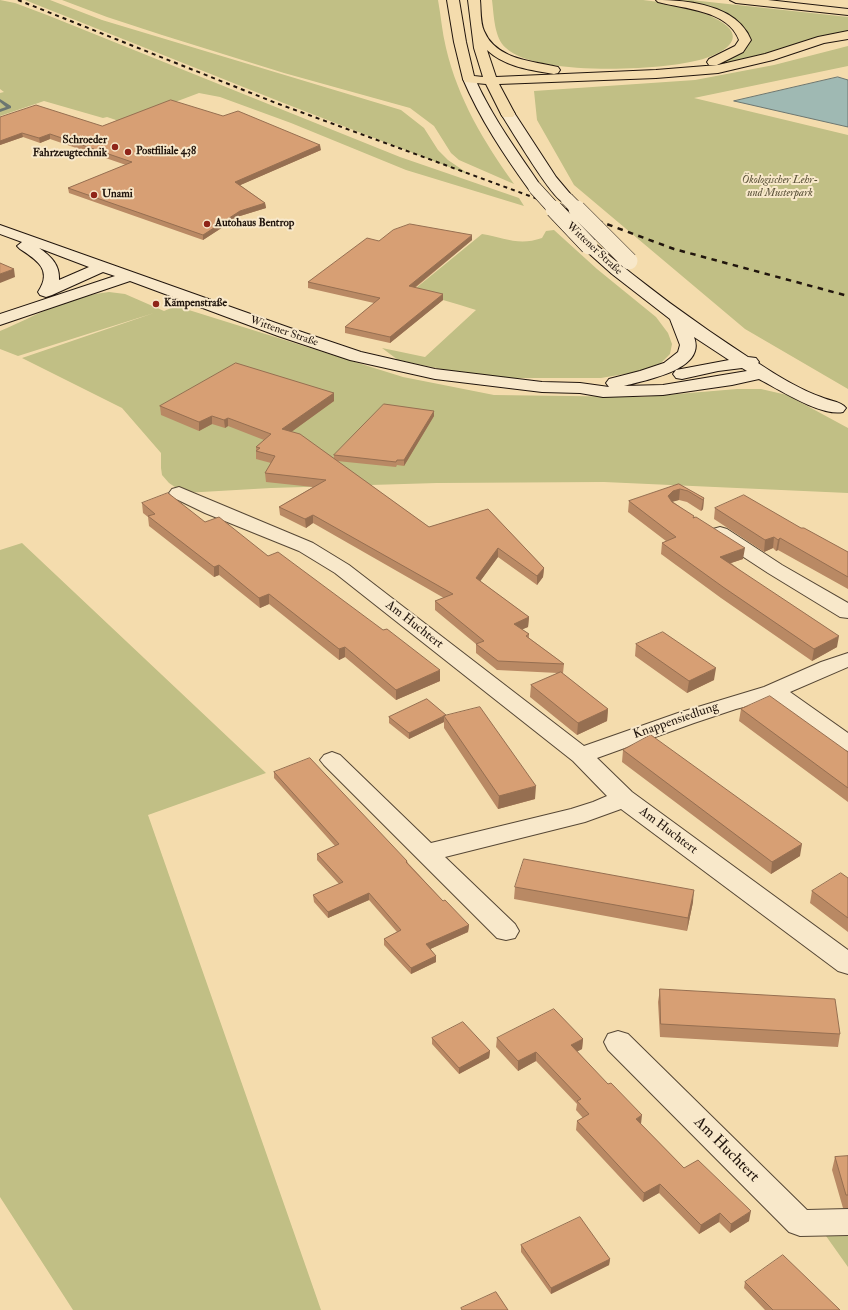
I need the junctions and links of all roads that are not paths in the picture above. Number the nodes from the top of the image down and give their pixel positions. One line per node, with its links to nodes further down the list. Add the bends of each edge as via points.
1 (453, 0): 12 (highway)
2 (474, 0): 8 (highway)
3 (662, 0): 10 (highway, via 699,8 728,19 741,30 745,40 743,45 733,53 704,65)
4 (736, 0): 7 (highway)
5 (801, 0): 6 (highway)
6 (848, 5)
7 (848, 12)
8 (477, 29): 10 (highway, via 489,46 511,60); 11 (highway)
9 (848, 36): 10 (highway, via 822,40 769,57 718,69 656,74)
10 (573, 76): 11 (highway); 13 (highway, via 534,83 514,93)
11 (490, 78): 12 (highway); 13 (highway)
12 (469, 79): 19 (main road, Wittener Straße, bridge, via 480,105 509,153 535,188 589,246)
13 (508, 114): 22 (main road, Wittener Straße, bridge, via 551,180 600,233 629,261)
14 (0, 229): 15 (main road, Wittener Straße); 17 (main road, via 50,264 53,274)
15 (103, 266): 16 (main road, Wittener Straße); 17 (main road)
16 (131, 276): 20 (main road); 24 (main road, Wittener Straße, via 203,304 356,356 435,374 542,387)
17 (48, 290): 18 (main road)
18 (0, 316)
19 (678, 319): 21 (main road, Wittener Straße); 23 (main road, via 688,346 680,361 670,368)
20 (0, 320)
21 (744, 362): 22 (main road, Wittener Straße); 23 (main road, Wittener Straße)
22 (764, 367): 24 (main road, Wittener Straße, via 732,380 663,390 604,392); 25 (main road, Wittener Straße, via 814,401)
23 (614, 384): 24 (main road, Wittener Straße)
24 (580, 388)
25 (843, 411)
26 (180, 493): 32 (main road, Am Huchtert, via 212,509 306,547 342,569)
27 (705, 523): 28 (main road, via 775,569)
28 (848, 612)
29 (848, 660): 30 (main road, Knappensiedlung, via 830,665)
30 (773, 691): 31 (main road); 32 (main road, Knappensiedlung, via 654,728)
31 (848, 744)
32 (581, 756): 34 (main road, Am Huchtert)
33 (332, 760): 35 (main road)
34 (623, 798): 35 (main road, via 576,816); 37 (main road, Am Huchtert)
35 (426, 853): 36 (main road)
36 (506, 931)
37 (848, 964)
38 (618, 1042): 39 (main road, Am Huchtert, via 800,1223)
39 (848, 1222)

